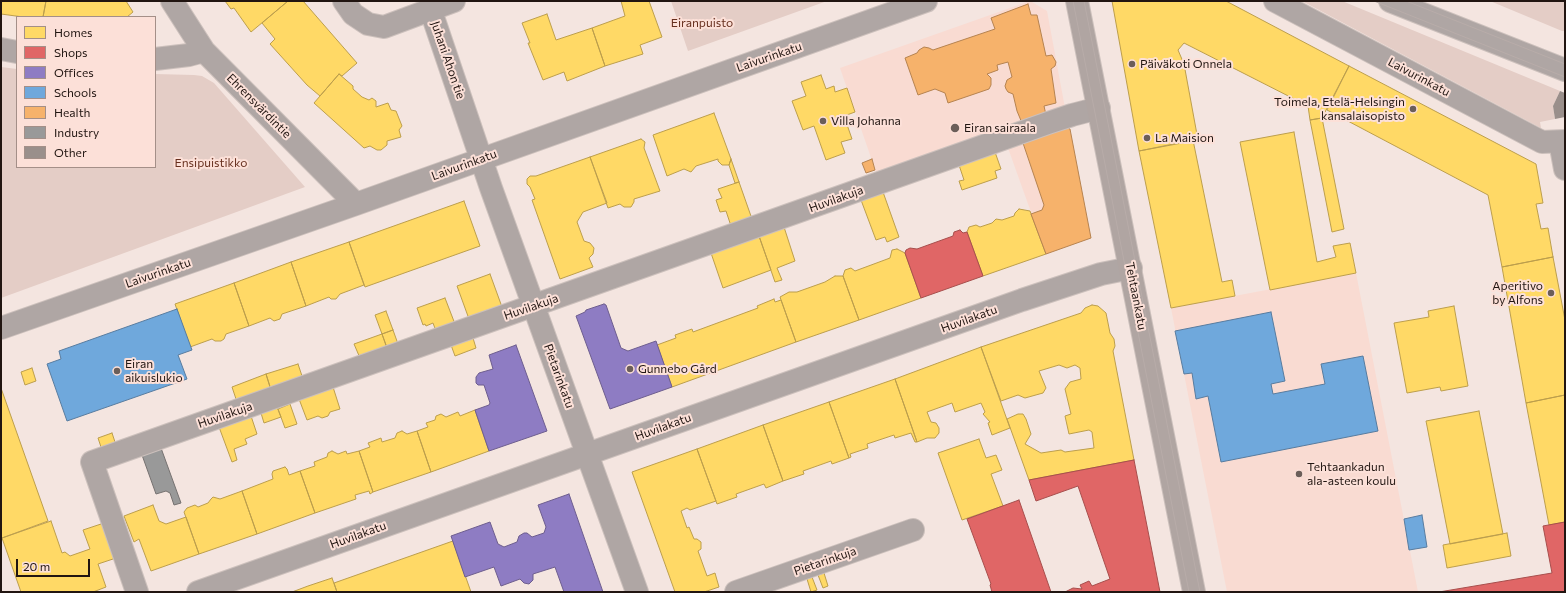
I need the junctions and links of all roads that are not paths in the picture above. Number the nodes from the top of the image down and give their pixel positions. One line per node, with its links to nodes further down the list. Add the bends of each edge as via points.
1 (172, 1): 10 (street, Ehrensvärdintie)
2 (344, 1): 8 (street, Juhani Ahon tie, via 353,14 368,24 384,27)
3 (454, 1): 8 (street)
4 (926, 1): 16 (street, Laivurinkatu)
5 (1077, 1): 14 (street, Tehtaankatu)
6 (1275, 1): 15 (street, Laivurinkatu, via 1542,142)
7 (1390, 1): 13 (street)
8 (431, 10): 16 (street, Juhani Ahon tie)
9 (1, 49): 11 (street)
10 (204, 51): 12 (street); 18 (street, Ehrensvärdintie)
11 (16, 52)
12 (156, 59)
13 (1565, 70)
14 (1099, 108): 19 (street, Tehtaankatu); 20 (street, Huvilakuja, via 1066,117)
15 (1563, 141): 17 (street)
16 (481, 159): 18 (street, Laivurinkatu); 20 (street, Pietarinkatu)
17 (1565, 169)
18 (356, 204): 21 (street, Laivurinkatu)
19 (1131, 268): 22 (street, Huvilakatu, via 1101,274 1022,300); 28 (street, Tehtaankatu)
20 (534, 307): 22 (street, Pietarinkatu); 24 (street, Huvilakuja, via 92,462)
21 (1, 328)
22 (587, 454): 25 (street, Huvilakatu); 26 (street, Pietarinkatu)
23 (914, 530): 27 (street, Pietarinkuja)
24 (137, 592)
25 (198, 592)
26 (637, 592)
27 (736, 592)
28 (1194, 592)

